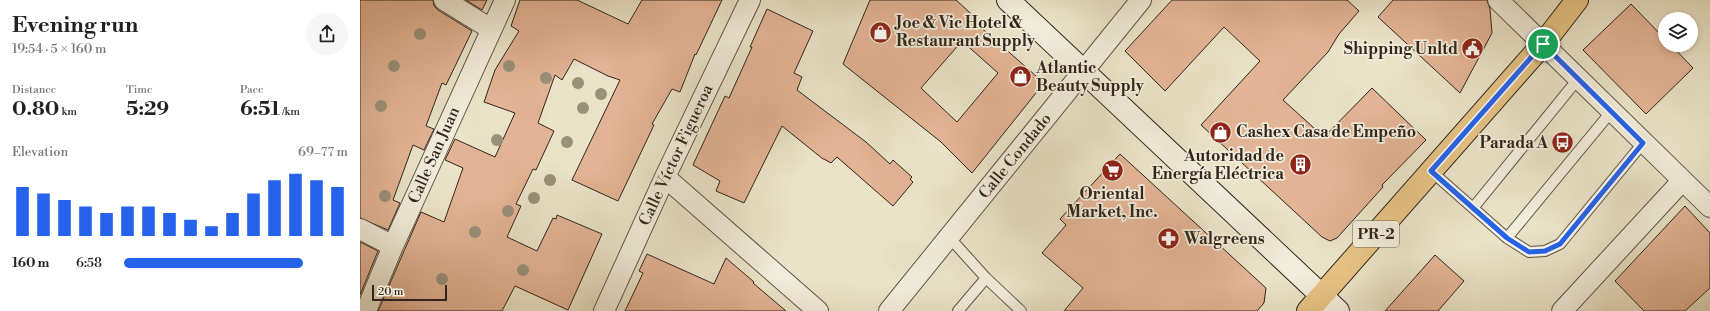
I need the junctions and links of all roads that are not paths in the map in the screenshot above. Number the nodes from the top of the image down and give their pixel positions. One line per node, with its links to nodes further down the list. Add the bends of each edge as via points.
1 (444, 0): 8 (street)
2 (505, 0): 8 (street, Calle San Juan)
3 (750, 0): 15 (street, Calle Víctor Figueroa)
4 (1008, 0): 10 (main road)
5 (1141, 0): 10 (street, Calle Condado)
6 (1498, 0): 9 (street)
7 (1577, 0): 9 (main road, PR-2)
8 (491, 29): 22 (street, Calle San Juan)
9 (1543, 44): 11 (street); 14 (main road, PR-2)
10 (1083, 72): 20 (street, Calle Condado); 24 (main road)
11 (1578, 79): 12 (street); 18 (lane)
12 (1611, 112): 13 (street); 21 (lane)
13 (1643, 143): 16 (street); 21 (lane, via 1560,244 1545,251 1529,252)
14 (1431, 171): 18 (lane); 24 (main road, PR-2)
15 (665, 177): 26 (street, Calle Víctor Figueroa); 27 (street)
16 (1682, 181): 17 (street); 32 (street)
17 (1710, 207)
18 (1473, 208): 21 (lane)
19 (360, 229): 22 (street)
20 (949, 237): 23 (lane); 28 (street, Calle Condado)
21 (1507, 238)
22 (393, 246): 25 (street, Calle San Juan)
23 (986, 278): 29 (lane); 30 (lane)
24 (1315, 304): 31 (main road)
25 (366, 311)
26 (604, 311)
27 (818, 311)
28 (889, 311)
29 (958, 311)
30 (1021, 311)
31 (1338, 311)
32 (1562, 311)

